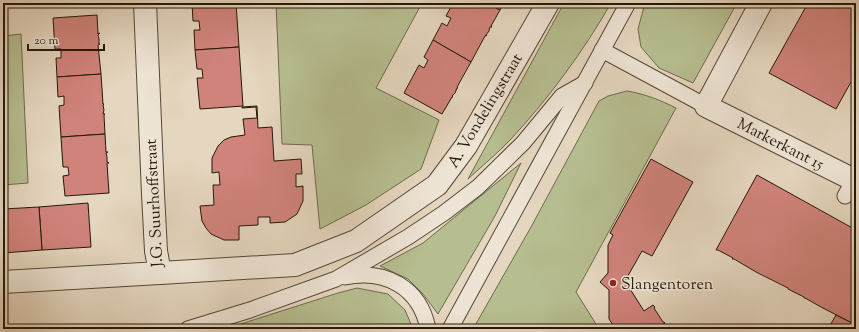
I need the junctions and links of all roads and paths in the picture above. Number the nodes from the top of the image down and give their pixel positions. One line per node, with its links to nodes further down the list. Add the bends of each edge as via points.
1 (145, 3): 9 (street, J.G. Suurhoffstraat, via 156,250)
2 (548, 3): 9 (street, A. Vondelingstraat, via 466,146 437,185 356,241 295,265)
3 (628, 3): 5 (lane)
4 (761, 3): 7 (street)
5 (602, 50): 6 (lane); 7 (lane)
6 (585, 83): 10 (lane, via 562,96 523,143 478,187 408,238); 14 (lane)
7 (706, 106): 8 (street, Markerkant 15)
8 (852, 186)
9 (160, 273): 11 (street, J.G. Suurhoffstraat)
10 (336, 279): 12 (lane); 13 (lane, via 370,275 394,282 414,297 423,311)
11 (3, 282)
12 (188, 329)
13 (428, 329)
14 (450, 329)

